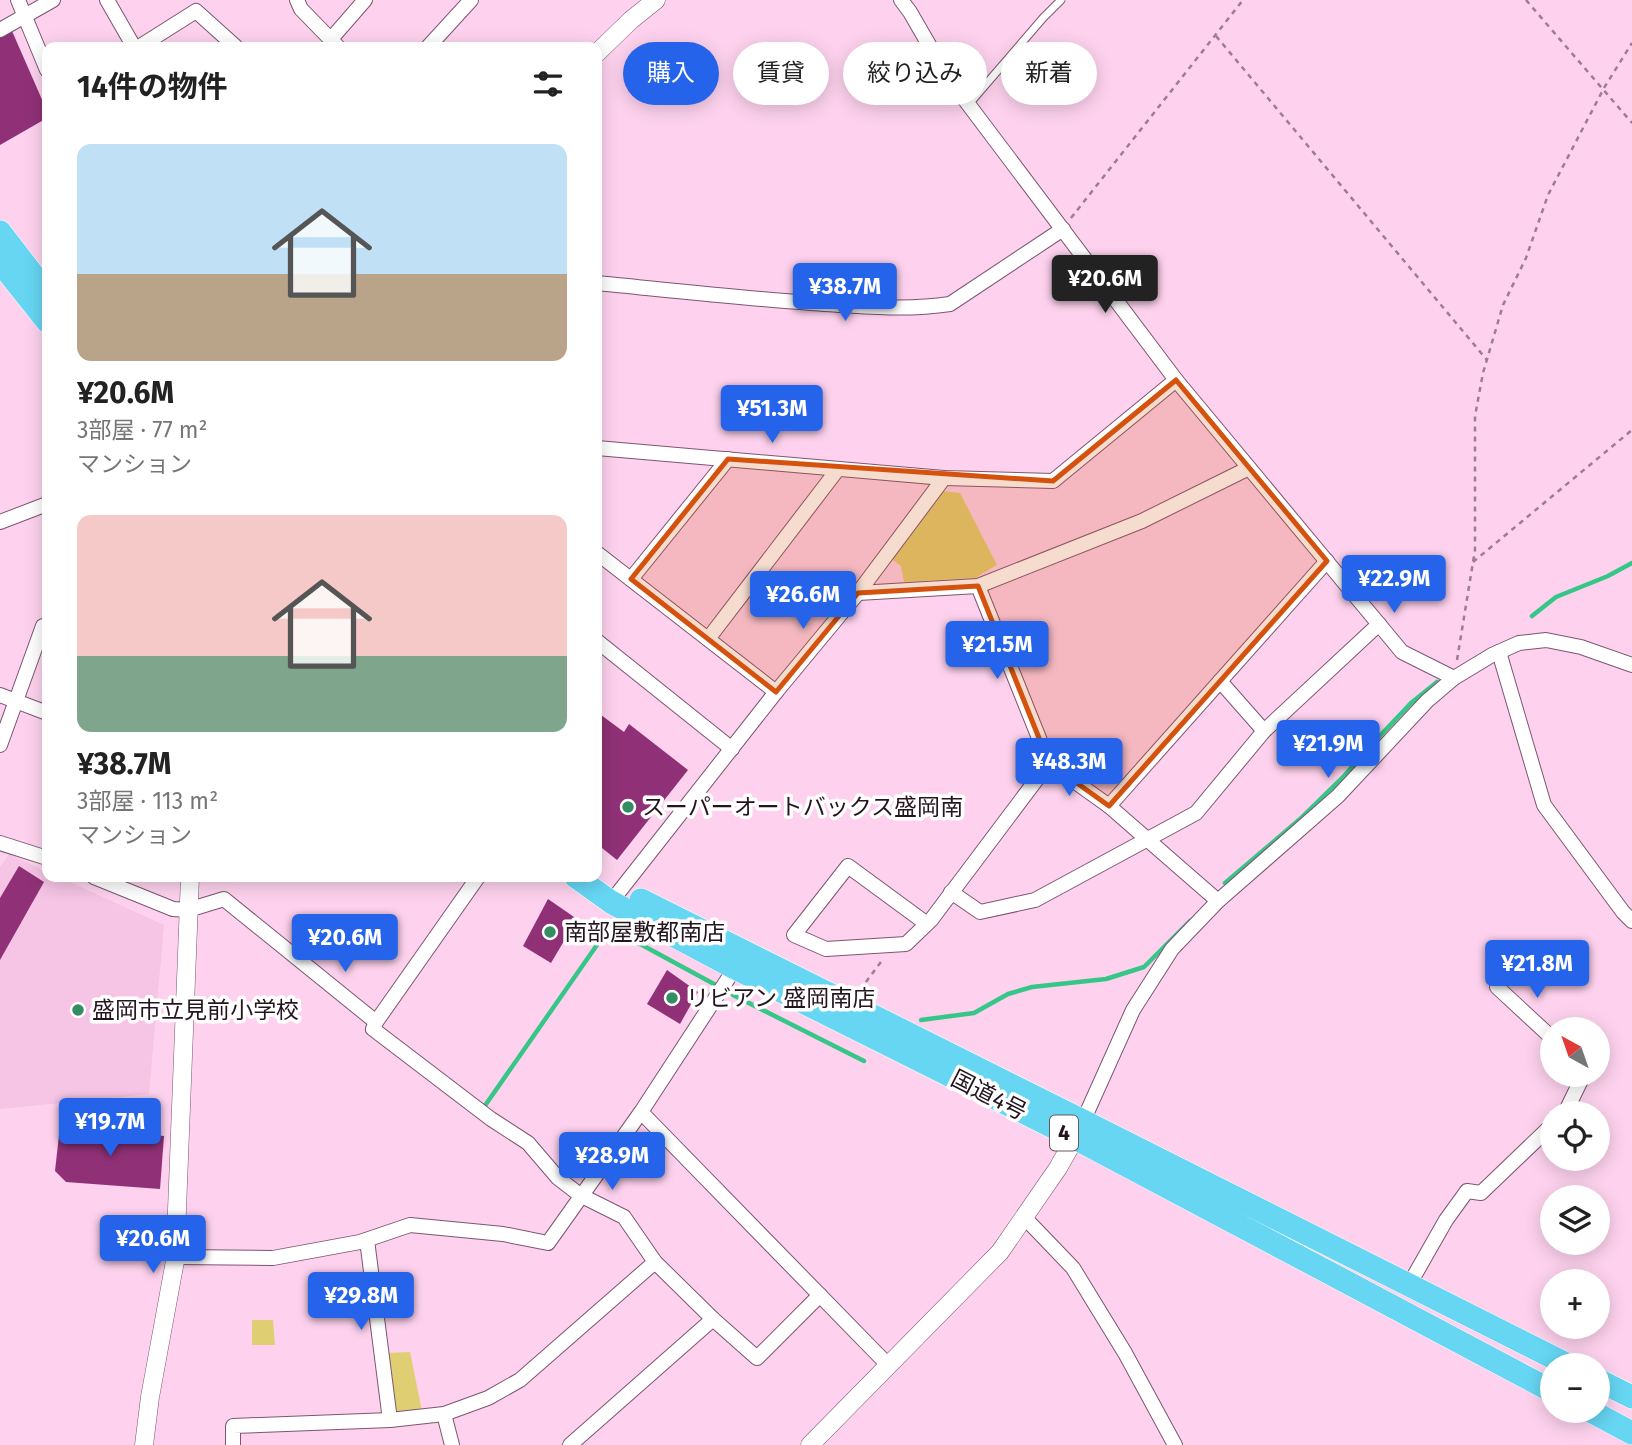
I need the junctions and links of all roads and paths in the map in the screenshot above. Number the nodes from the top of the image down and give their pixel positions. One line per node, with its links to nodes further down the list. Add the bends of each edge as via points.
1 (18, 0): 12 (street)
2 (53, 0): 12 (street)
3 (107, 0): 15 (street)
4 (297, 0): 18 (street)
5 (365, 0): 19 (street)
6 (471, 0): 20 (street)
7 (656, 0): 23 (street)
8 (901, 0): 21 (street)
9 (1061, 0): 25 (lane)
10 (1243, 0): 14 (path)
11 (1526, 0): 26 (path)
12 (25, 16): 13 (street); 24 (street)
13 (0, 30)
14 (1216, 36): 29 (path); 35 (path)
15 (134, 42)
16 (145, 42): 17 (street, via 196,11)
17 (230, 42)
18 (333, 42)
19 (335, 42)
20 (433, 42)
21 (927, 42)
22 (1632, 43): 26 (path)
23 (602, 48)
24 (42, 58)
25 (987, 82)
26 (1604, 88): 28 (path); 35 (path, via 1548,195 1503,305)
27 (969, 105): 29 (street)
28 (1632, 122)
29 (1063, 229): 32 (street, via 950,304 929,308 771,300); 36 (street)
30 (0, 232): 33 (highway)
31 (0, 262): 34 (highway)
32 (602, 283)
33 (42, 287)
34 (42, 315)
35 (1487, 360): 47 (path, via 1475,416)
36 (1175, 380): 40 (street); 42 (street, via 1053,481)
37 (1632, 430): 47 (path)
38 (602, 448): 39 (street)
39 (728, 459): 41 (street); 48 (street)
40 (1249, 468): 46 (street); 49 (street, via 1142,521)
41 (838, 469): 42 (street); 53 (street)
42 (944, 478): 50 (street)
43 (42, 506): 44 (street)
44 (0, 522)
45 (602, 557): 48 (street)
46 (1327, 561): 51 (street); 58 (street)
47 (1473, 562): 57 (path)
48 (631, 579): 53 (street)
49 (978, 586): 50 (street); 66 (street)
50 (858, 593): 59 (street)
51 (1379, 624): 57 (street, via 1402,652); 63 (street)
52 (42, 629): 61 (street)
53 (708, 639): 59 (street)
54 (602, 645): 65 (street)
55 (1499, 652): 56 (street, via 1519,643 1546,640); 57 (street); 80 (street, via 1544,805)
56 (1632, 666)
57 (1454, 677): 78 (street, via 1338,796)
58 (1220, 681): 63 (street); 67 (street)
59 (776, 692): 65 (street)
60 (0, 695): 61 (street)
61 (17, 701): 62 (street); 64 (street)
62 (42, 711)
63 (1264, 731): 68 (street, via 1196,813)
64 (0, 745)
65 (732, 749): 77 (street)
66 (1049, 762): 67 (street); 76 (street)
67 (1109, 806): 68 (street)
68 (1148, 840): 76 (street, via 1035,900 980,912); 78 (street)
69 (0, 843): 70 (street)
70 (42, 856)
71 (602, 879): 77 (highway, 国道4号 / 4)
72 (106, 882): 79 (street, via 173,909)
73 (190, 882): 79 (street)
74 (475, 882): 86 (street)
75 (587, 882): 77 (highway, 国道4号 / 4)
76 (951, 892): 81 (street)
77 (616, 896): 83 (highway, 国道4号 / 4); 85 (highway, 国道4号 / 4)
78 (1218, 901): 89 (street, via 1172,949 1133,1010)
79 (188, 910): 86 (street, via 223,899); 94 (street)
80 (1632, 921)
81 (927, 924): 82 (street, via 906,944); 82 (street, via 848,866 794,935 826,949)
82 (894, 945): 85 (path)
83 (735, 968): 88 (street); 89 (highway, 国道4号 / 4)
84 (1497, 987): 87 (street)
85 (849, 1004): 89 (highway, 国道4号 / 4)
86 (376, 1023): 91 (street, via 373,1028 528,1143 558,1178)
87 (1540, 1027)
88 (641, 1112): 91 (street); 97 (street)
89 (1079, 1130): 92 (street); 96 (highway, 国道4号 / 4); 101 (highway, 国道4号 / 4)
90 (1540, 1136): 96 (street, via 1481,1193 1467,1191)
91 (580, 1195): 93 (street, via 548,1243 410,1225); 95 (street, via 624,1217)
92 (1025, 1218): 100 (street, via 1000,1252); 113 (street, via 1073,1268)
93 (367, 1240): 94 (street, via 273,1258); 105 (street)
94 (175, 1257): 108 (street)
95 (655, 1262): 98 (street); 104 (street, via 520,1380)
96 (1409, 1285): 99 (highway, 国道4号 / 4)
97 (820, 1295): 98 (street, via 757,1358); 100 (street)
98 (713, 1319): 111 (street)
99 (1544, 1353)
100 (888, 1366): 112 (street)
101 (1540, 1384)
102 (1610, 1386): 103 (highway)
103 (1632, 1398)
104 (444, 1414): 105 (street); 110 (street)
105 (390, 1420): 109 (street, via 233,1426)
106 (1610, 1421): 107 (highway)
107 (1632, 1433)
108 (144, 1445)
109 (233, 1445)
110 (452, 1445)
111 (570, 1445)
112 (810, 1445)
113 (1175, 1445)

